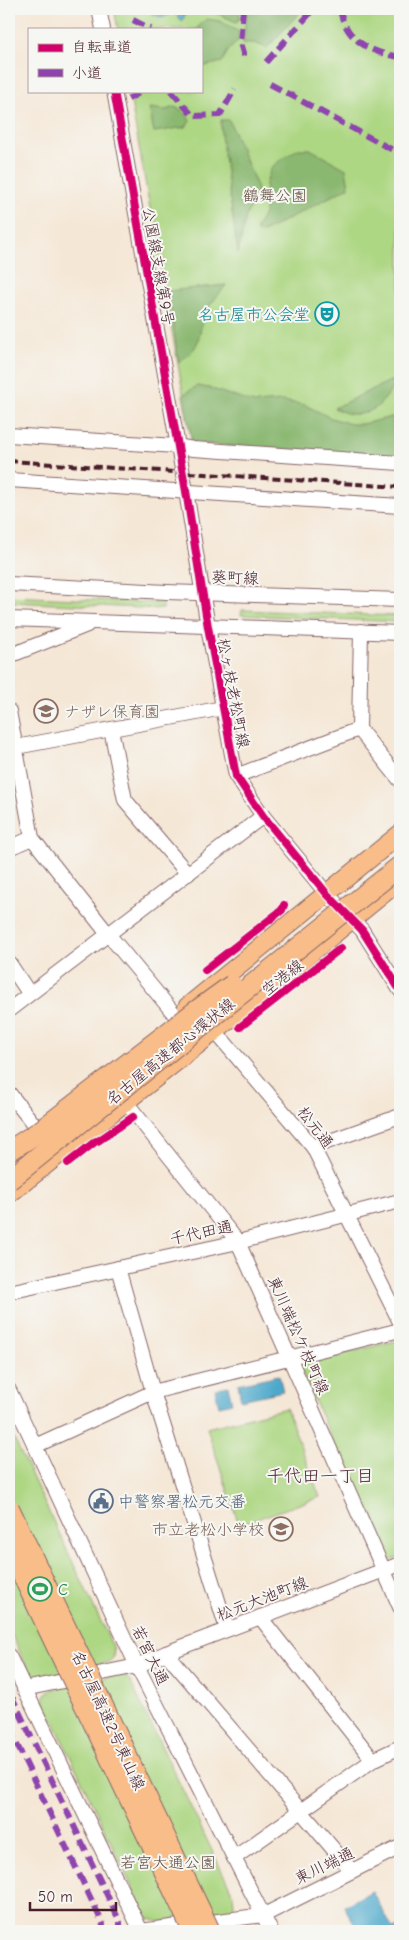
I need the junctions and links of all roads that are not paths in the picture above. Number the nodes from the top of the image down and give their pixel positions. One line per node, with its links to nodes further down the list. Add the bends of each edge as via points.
1 (99, 9): 2 (street)
2 (103, 28)
3 (114, 92): 5 (street, 公園線支線第9号)
4 (9, 435): 5 (street)
5 (176, 446): 6 (street); 8 (street, 公園線支線第9号)
6 (400, 463)
7 (9, 480): 8 (street)
8 (192, 492): 9 (street); 11 (street, 松ヶ枝老松町線)
9 (400, 506)
10 (9, 584): 11 (street, 葵町線)
11 (202, 593): 12 (street, 葵町線); 15 (street, 松ヶ枝老松町線)
12 (400, 600)
13 (9, 619): 14 (street)
14 (92, 623): 15 (street); 18 (street)
15 (208, 627): 16 (street); 19 (street, 松ヶ枝老松町線)
16 (361, 631): 17 (street); 22 (street)
17 (400, 633)
18 (9, 656)
19 (223, 708): 21 (street); 24 (street, 松ヶ枝老松町線)
20 (9, 711): 23 (street)
21 (111, 729): 23 (street); 31 (street, via 125,800)
22 (358, 729): 24 (street); 25 (street)
23 (16, 747): 28 (street)
24 (236, 776): 26 (street, 松ヶ枝老松町線)
25 (400, 780)
26 (264, 816): 31 (street); 33 (street, 松ヶ枝老松町線)
27 (400, 834): 33 (main road)
28 (32, 838): 29 (street); 35 (street)
29 (9, 848)
30 (400, 866): 36 (highway, 名古屋高速都心環状線, bridge)
31 (188, 874): 35 (street)
32 (400, 880): 34 (main road, 空港線)
33 (327, 894): 34 (street, 松ヶ枝老松町線); 41 (main road)
34 (352, 919): 38 (street, 松ヶ枝老松町線); 42 (main road, 空港線)
35 (108, 934): 39 (street); 41 (street)
36 (299, 947): 48 (highway, bridge, via 268,962 224,991 40,1131); 49 (highway, 名古屋高速都心環状線, bridge)
37 (9, 963): 39 (street)
38 (400, 990)
39 (29, 993): 40 (street)
40 (9, 1010)
41 (176, 1016): 42 (street, 松元通); 46 (main road)
42 (215, 1031): 44 (main road, 空港線); 47 (street, 松元通)
43 (9, 1093): 46 (street)
44 (125, 1101): 50 (main road, 空港線); 53 (street, 東川端松ケ枝町線)
45 (400, 1116): 47 (street)
46 (36, 1127): 48 (main road)
47 (313, 1147): 52 (street, 松元通)
48 (9, 1150)
49 (9, 1180)
50 (9, 1194)
51 (400, 1201): 52 (street, 千代田通)
52 (347, 1214): 53 (street, 千代田通); 56 (street, 松元通)
53 (238, 1242): 54 (street, 千代田通); 58 (street, 東川端松ケ枝町線)
54 (118, 1268): 55 (street, 千代田通); 60 (street)
55 (9, 1292)
56 (400, 1322)
57 (400, 1330): 58 (street)
58 (290, 1358): 60 (street); 65 (street, 東川端松ケ枝町線)
59 (9, 1390): 61 (street, 若宮大通)
60 (153, 1392): 61 (street); 68 (street)
61 (35, 1446): 71 (street, 若宮大通)
62 (9, 1508): 82 (highway, 名古屋高速2号東山線, bridge)
63 (9, 1548): 81 (highway, 名古屋高速2号東山線, bridge)
64 (400, 1564): 65 (street, 松元大池町線)
65 (384, 1571): 66 (street, 東川端松ケ枝町線); 67 (street, 松元大池町線)
66 (400, 1607)
67 (260, 1617): 68 (street, 松元大池町線); 74 (street)
68 (227, 1629): 69 (street, 松元大池町線)
69 (166, 1653): 71 (street, 松元大池町線); 75 (street)
70 (9, 1656): 72 (street)
71 (136, 1666): 72 (street, 松元大池町線); 77 (street, 若宮大通)
72 (18, 1685): 80 (street)
73 (400, 1747): 74 (street)
74 (373, 1760): 75 (street)
75 (300, 1811): 77 (street); 78 (street)
76 (400, 1847): 78 (street, 東川端通)
77 (234, 1858): 79 (street, 若宮大通)
78 (352, 1871): 79 (street, 東川端通)
79 (264, 1915): 80 (street, 東川端通); 83 (street, 若宮大通)
80 (137, 1929)
81 (193, 1931)
82 (210, 1931)
83 (271, 1931)

